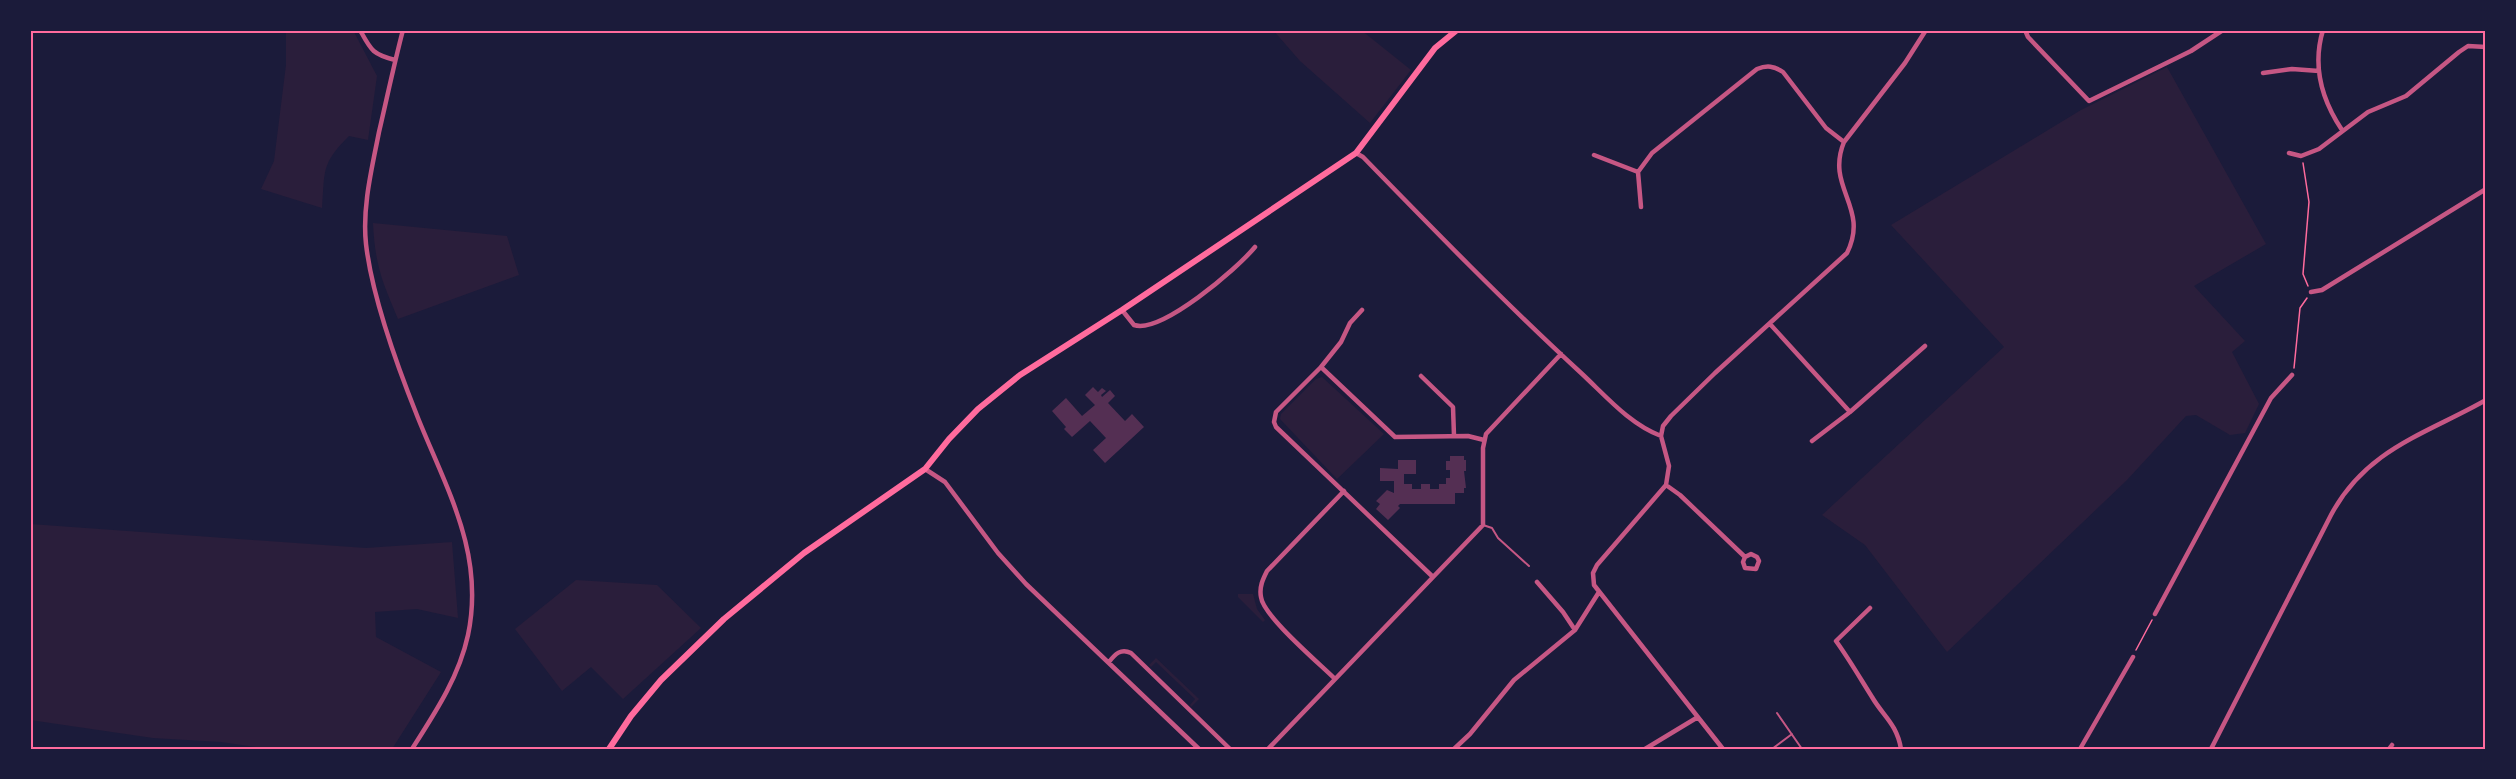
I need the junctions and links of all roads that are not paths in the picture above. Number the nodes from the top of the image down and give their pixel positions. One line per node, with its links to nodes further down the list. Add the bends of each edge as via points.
1 (360, 30): 9 (street, via 376,55)
2 (403, 30): 9 (street)
3 (1457, 30): 14 (main road, via 1435,48)
4 (1926, 30): 13 (street)
5 (2025, 30): 6 (street, via 2089,101 2191,51)
6 (2223, 30)
7 (2323, 30): 10 (street, via 2318,46)
8 (2486, 47): 12 (street, via 2468,46 2406,96 2368,112)
9 (395, 60): 54 (street, via 371,170 366,243 375,291 400,369 466,539 472,590 468,635 456,674)
10 (2319, 71): 11 (street); 12 (street, via 2328,108)
11 (2263, 73)
12 (2342, 130): 15 (street, via 2319,149 2301,156)
13 (1844, 142): 17 (street, via 1826,128 1783,72 1770,67 1757,69 1652,153); 24 (street, via 1839,153 1839,175 1855,220 1852,243 1841,260)
14 (1356, 153): 22 (main road); 26 (street)
15 (2289, 153)
16 (1594, 155): 17 (street)
17 (1638, 172): 19 (street)
18 (2486, 189): 21 (street, via 2322,290)
19 (1641, 207)
20 (1255, 248): 22 (street, via 1194,302 1146,326 1134,325)
21 (2311, 292)
22 (1122, 310): 36 (main road, via 1020,375 949,439)
23 (1362, 310): 27 (street)
24 (1770, 324): 31 (street); 33 (street, via 1671,416)
25 (1925, 346): 31 (street)
26 (1561, 354): 33 (street, via 1643,429); 34 (street, via 1489,429)
27 (1321, 367): 32 (street, via 1395,437); 38 (street, via 1276,412 1274,422)
28 (2292, 375): 46 (street, via 2271,398)
29 (1421, 376): 32 (street, via 1453,406)
30 (2486, 400): 66 (street, via 2397,446 2349,485)
31 (1850, 412): 35 (street)
32 (1454, 436): 34 (street)
33 (1661, 436): 37 (street, via 1669,466)
34 (1484, 440): 39 (street)
35 (1812, 441)
36 (926, 469): 49 (street, via 945,482 998,554 1026,584); 55 (main road, via 804,553 724,619 661,680)
37 (1666, 485): 40 (street); 44 (street, via 1597,565 1592,580)
38 (1344, 491): 42 (street); 50 (street, via 1267,571 1261,588 1268,614)
39 (1483, 525): 41 (lane, via 1492,528); 42 (street)
40 (1745, 557)
41 (1529, 566)
42 (1433, 577): 50 (street)
43 (1537, 582): 47 (street)
44 (1599, 592): 47 (street); 52 (street)
45 (1870, 608): 64 (street, via 1836,641 1891,721)
46 (2155, 614)
47 (1575, 630): 59 (street, via 1514,680)
48 (2133, 657): 65 (street)
49 (1108, 662): 56 (street); 57 (street, via 1118,652 1131,653)
50 (1335, 679): 58 (street)
51 (1777, 713): 53 (lane)
52 (1698, 717): 60 (street); 61 (street)
53 (1792, 734): 62 (lane); 63 (lane)
54 (412, 749)
55 (609, 749)
56 (1199, 749)
57 (1230, 749)
58 (1268, 749)
59 (1454, 749)
60 (1645, 749)
61 (1723, 749)
62 (1772, 749)
63 (1802, 749)
64 (1901, 749)
65 (2080, 749)
66 (2211, 749)

